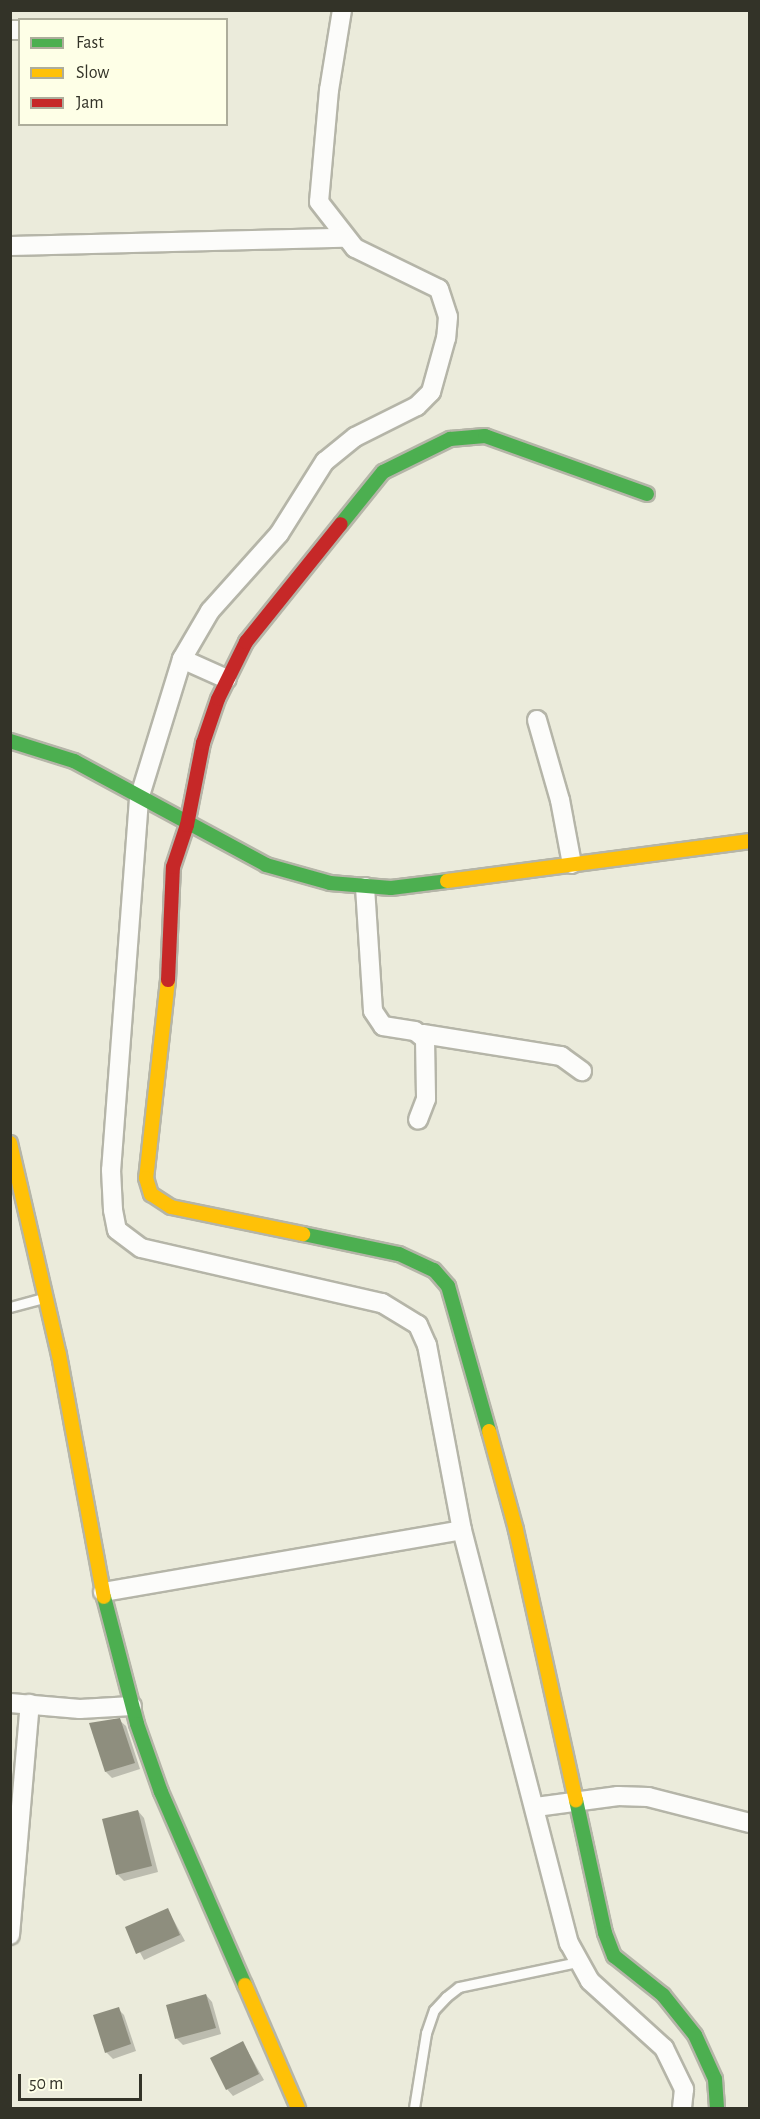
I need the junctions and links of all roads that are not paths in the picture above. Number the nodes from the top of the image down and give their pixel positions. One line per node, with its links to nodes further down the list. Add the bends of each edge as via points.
1 (342, 10): 2 (street, via 319,188 324,212)
2 (344, 238): 3 (street); 5 (street, via 367,256 433,285 443,294 448,316 435,385 417,406 355,436 325,461 299,507 210,612)
3 (10, 246)
4 (647, 494): 6 (street, via 485,436 450,439 383,472 246,642)
5 (187, 662): 6 (street); 9 (street)
6 (223, 678): 10 (street)
7 (537, 720): 12 (street, via 560,800)
8 (10, 741): 9 (street, via 74,761)
9 (142, 801): 10 (street); 20 (street, via 111,1170 117,1230 141,1248 382,1303 418,1325 428,1345)
10 (183, 823): 13 (street, via 266,865 299,876); 25 (street, via 173,867 167,1008 147,1186 157,1200 171,1207 399,1254 434,1270 448,1286 516,1530)
11 (750, 841): 12 (street)
12 (572, 864): 13 (street, via 392,888)
13 (365, 887): 14 (street, via 373,1011 383,1026)
14 (423, 1034): 15 (street, via 561,1056); 16 (street, via 426,1099)
15 (582, 1071)
16 (418, 1120)
17 (10, 1143): 18 (street)
18 (46, 1297): 19 (lane); 21 (street)
19 (10, 1306)
20 (462, 1530): 21 (street); 26 (street)
21 (103, 1592): 24 (street)
22 (10, 1703): 23 (street)
23 (30, 1704): 24 (street, via 80,1709); 28 (street)
24 (132, 1706): 30 (street, via 153,1772)
25 (572, 1803): 26 (street); 27 (street, via 618,1796 660,1798); 33 (street, via 614,1956 663,1995 688,2025 715,2079)
26 (540, 1806): 29 (street, via 569,1944)
27 (750, 1823)
28 (10, 1935)
29 (578, 1962): 31 (lane, via 459,1987 446,1997 434,2010 426,2033); 32 (street, via 590,1981 664,2048 684,2089)
30 (298, 2109)
31 (414, 2109)
32 (682, 2109)
33 (717, 2109)

